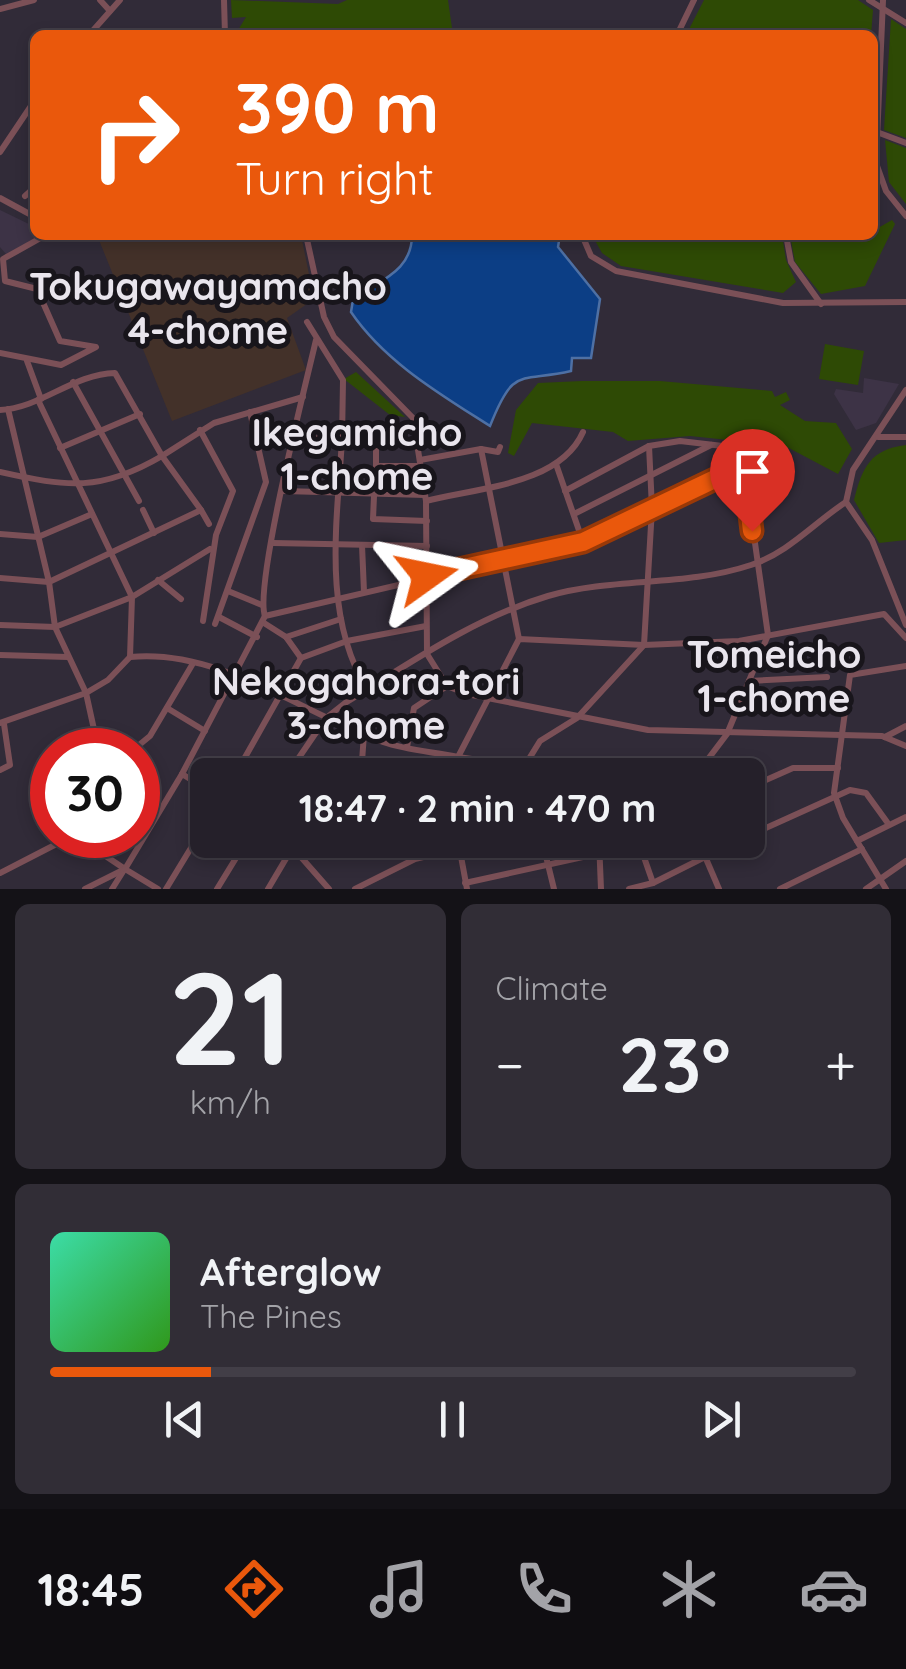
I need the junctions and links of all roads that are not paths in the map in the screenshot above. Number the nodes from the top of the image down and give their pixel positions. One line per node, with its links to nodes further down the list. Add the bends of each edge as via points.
1 (34, 0): 8 (street)
2 (100, 0): 9 (street)
3 (120, 0): 9 (street)
4 (224, 0): 12 (street)
5 (694, 0): 13 (street)
6 (869, 0): 7 (street)
7 (883, 4): 10 (street); 14 (street)
8 (0, 9)
9 (110, 11): 11 (street)
10 (906, 23)
11 (93, 30)
12 (225, 30)
13 (679, 30)
14 (878, 75)
15 (30, 107): 18 (street)
16 (878, 132): 17 (street)
17 (906, 143)
18 (0, 152)
19 (878, 162): 24 (street, via 880,178)
20 (30, 192): 21 (street)
21 (26, 196)
22 (0, 198): 23 (street)
23 (30, 214)
24 (906, 216)
25 (37, 240): 34 (street, via 3,259 6,281 37,289 60,341 96,347 62,366)
26 (307, 240): 42 (street, via 334,337 400,401)
27 (584, 240): 30 (street, via 591,256 608,268)
28 (787, 240): 30 (street, via 791,262)
29 (906, 302): 30 (street)
30 (822, 305)
31 (308, 322): 32 (street)
32 (316, 340): 37 (street); 50 (street, via 343,380)
33 (0, 354): 34 (street)
34 (27, 361): 38 (street)
35 (73, 382): 38 (street); 41 (street, via 115,373); 44 (street)
36 (906, 390): 48 (street)
37 (302, 397): 40 (street); 47 (street)
38 (39, 400): 39 (street); 54 (street)
39 (4, 409): 63 (street)
40 (250, 412): 43 (street); 64 (street)
41 (140, 414): 44 (street); 56 (street)
42 (415, 425): 45 (street); 57 (street)
43 (200, 430): 56 (street); 107 (street, via 233,491 216,536)
44 (100, 431): 54 (street); 62 (street)
45 (376, 432): 50 (street); 57 (street, via 376,466)
46 (584, 432): 58 (street)
47 (293, 437): 50 (street); 67 (street)
48 (878, 437): 49 (street); 73 (street, via 854,470)
49 (906, 437)
50 (342, 440): 69 (street)
51 (711, 445): 52 (street); 59 (street, via 740,448); 61 (street)
52 (650, 446): 61 (street); 68 (street)
53 (500, 447): 55 (street)
54 (60, 448): 66 (street)
55 (481, 449): 57 (street); 65 (street)
56 (162, 456): 62 (street); 76 (street)
57 (420, 463): 71 (street)
58 (556, 464): 65 (street); 68 (street)
59 (744, 465): 74 (street); 92 (street)
60 (0, 472): 63 (street)
61 (650, 476): 74 (street); 78 (street)
62 (126, 477): 66 (street); 72 (street)
63 (23, 478): 66 (street); 83 (street)
64 (264, 482): 67 (street); 98 (street)
65 (491, 484): 71 (street); 91 (street)
66 (77, 486): 77 (street)
67 (284, 488): 69 (street); 84 (street)
68 (565, 491): 78 (street)
69 (339, 495): 70 (street); 86 (street)
70 (374, 496): 71 (street); 79 (street, via 374,519)
71 (426, 498): 79 (street)
72 (138, 502)
73 (846, 502): 92 (street); 108 (street, via 872,540)
74 (652, 508): 85 (street); 97 (street)
75 (143, 510): 81 (street)
76 (201, 510): 80 (street); 81 (street)
77 (92, 514): 83 (street); 90 (street)
78 (574, 514): 85 (street)
79 (427, 521): 88 (street)
80 (209, 524)
81 (154, 532): 90 (street)
82 (0, 534): 83 (street)
83 (38, 537): 96 (street)
84 (273, 542): 86 (street); 103 (street)
85 (583, 542): 91 (street)
86 (337, 544): 87 (street); 102 (street)
87 (362, 545): 88 (street); 99 (street)
88 (427, 546): 93 (street)
89 (210, 549): 95 (street)
90 (111, 554): 96 (street); 100 (street)
91 (506, 559): 93 (street); 104 (street)
92 (755, 564): 97 (street); 112 (street)
93 (427, 576): 99 (street); 110 (street)
94 (0, 578): 96 (street)
95 (158, 580): 100 (street); 101 (street)
96 (49, 582): 111 (street)
97 (646, 583): 104 (street, via 551,595); 118 (street)
98 (228, 592): 103 (street); 113 (street, via 217,621)
99 (364, 592): 102 (street)
100 (132, 597): 111 (street); 121 (street)
101 (180, 599)
102 (336, 599): 105 (street); 106 (street)
103 (262, 605): 105 (street)
104 (515, 607): 116 (street); 119 (street)
105 (265, 619): 113 (street); 114 (street)
106 (341, 619): 114 (street); 117 (street)
107 (203, 621)
108 (906, 624)
109 (0, 625): 111 (street)
110 (426, 626): 117 (street); 119 (street)
111 (55, 627): 122 (street)
112 (768, 635): 115 (street, via 884,614); 118 (street); 128 (street)
113 (256, 637): 126 (street)
114 (286, 637): 123 (street)
115 (906, 638)
116 (520, 639): 118 (street); 133 (street)
117 (346, 642): 123 (street); 130 (street)
118 (644, 645): 136 (street)
119 (426, 654): 129 (street); 130 (street)
120 (0, 655): 122 (street)
121 (130, 656): 124 (street); 131 (street)
122 (68, 657): 131 (street)
123 (301, 658): 132 (street)
124 (192, 665): 126 (street); 134 (street)
125 (906, 666): 144 (street, via 850,675)
126 (234, 675): 132 (street); 141 (street)
127 (828, 676): 128 (street)
128 (748, 681): 143 (street)
129 (447, 686): 133 (street); 147 (street, via 414,708)
130 (368, 689): 135 (street)
131 (86, 693): 137 (street); 139 (street)
132 (282, 697): 135 (street); 149 (street)
133 (487, 698): 136 (street); 148 (street)
134 (167, 708): 140 (street); 141 (street)
135 (326, 718): 142 (street); 150 (street)
136 (577, 718): 143 (street); 153 (street, via 540,741)
137 (2, 723): 156 (street, via 10,765)
138 (906, 726): 145 (street)
139 (91, 728)
140 (155, 728)
141 (205, 731): 157 (street)
142 (364, 734): 147 (street); 151 (street)
143 (727, 734): 144 (street); 154 (street)
144 (843, 734): 145 (street); 155 (street)
145 (885, 737): 146 (street)
146 (906, 746)
147 (406, 747): 148 (street)
148 (458, 756): 152 (street)
149 (245, 758)
150 (297, 758)
151 (362, 758)
152 (467, 758)
153 (532, 758)
154 (709, 758)
155 (838, 768): 159 (street, via 793,768); 160 (street)
156 (0, 770)
157 (182, 774): 158 (street); 180 (street)
158 (190, 779)
159 (765, 780)
160 (834, 793): 162 (street, via 866,793); 163 (street); 164 (street)
161 (906, 816): 162 (street)
162 (887, 822): 164 (street)
163 (765, 828)
164 (857, 841): 166 (street)
165 (190, 850): 188 (street)
166 (862, 850): 182 (street); 197 (street)
167 (235, 858): 189 (street)
168 (283, 858): 190 (street)
169 (303, 858): 191 (street)
170 (419, 858): 192 (street)
171 (461, 858): 184 (street)
172 (546, 858): 179 (street)
173 (579, 858): 179 (street)
174 (601, 858): 194 (street)
175 (644, 858): 183 (street)
176 (702, 858): 183 (street)
177 (704, 858): 196 (street)
178 (906, 861): 182 (street)
179 (547, 864): 184 (street); 193 (street)
180 (124, 869): 181 (street, via 74,835); 185 (street); 186 (street); 187 (street)
181 (0, 874)
182 (879, 878): 198 (street); 199 (street)
183 (653, 883): 195 (street)
184 (466, 886)
185 (86, 889)
186 (112, 889)
187 (158, 889)
188 (166, 889)
189 (217, 889)
190 (268, 889)
191 (329, 889)
192 (355, 889)
193 (554, 889)
194 (601, 889)
195 (630, 889)
196 (719, 889)
197 (780, 889)
198 (866, 889)
199 (886, 889)

